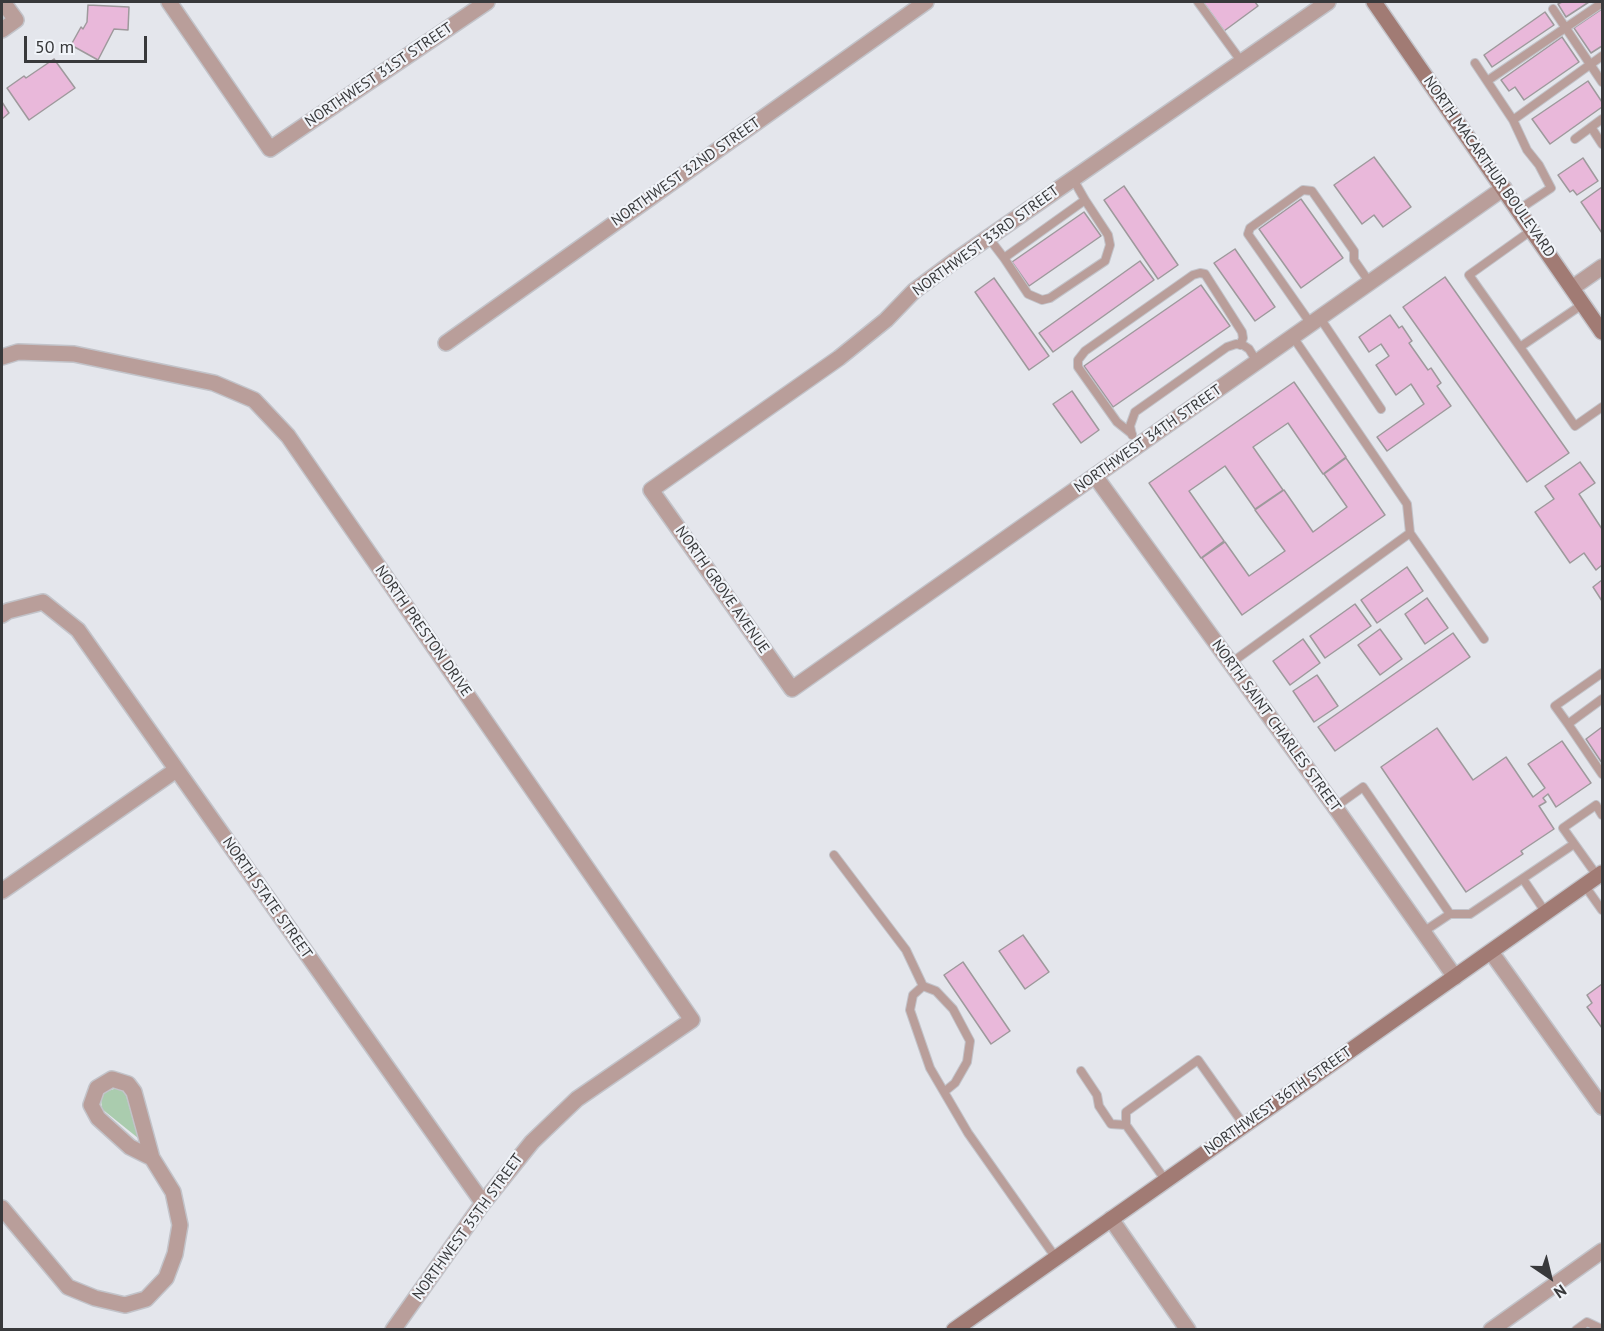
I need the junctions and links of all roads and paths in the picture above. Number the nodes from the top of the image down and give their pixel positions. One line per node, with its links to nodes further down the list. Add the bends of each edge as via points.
1 (3, 2): 11 (street, via 16,20)
2 (169, 2): 3 (street, NORTHWEST 31ST STREET, via 270,149)
3 (487, 2)
4 (926, 2): 37 (street, NORTHWEST 32ND STREET)
5 (1198, 2): 13 (lane)
6 (1328, 2): 13 (street, NORTHWEST 33RD STREET)
7 (1374, 2): 24 (main road, NORTH MACARTHUR BOULEVARD)
8 (1602, 3): 10 (lane)
9 (1553, 9): 10 (lane)
10 (1566, 28): 15 (lane); 16 (lane)
11 (2, 30)
12 (1602, 56): 15 (lane)
13 (1241, 62): 23 (street, NORTHWEST 33RD STREET)
14 (1475, 63): 16 (lane)
15 (1590, 64): 17 (lane); 19 (lane)
16 (1487, 81): 19 (lane)
17 (1602, 82)
18 (1602, 119): 20 (lane)
19 (1513, 120): 26 (lane, via 1551,188)
20 (1591, 127): 21 (lane); 22 (lane)
21 (1575, 139)
22 (1602, 144)
23 (1073, 179): 25 (lane); 28 (street, NORTHWEST 33RD STREET)
24 (1504, 188): 26 (main road, NORTH MACARTHUR BOULEVARD); 31 (street, NORTHWEST 34TH STREET)
25 (1085, 200): 29 (lane); 29 (lane, via 1108,236 1110,245 1105,261 1042,300 1028,294)
26 (1518, 210): 27 (main road, NORTH MACARTHUR BOULEVARD)
27 (1532, 230): 32 (main road, NORTH MACARTHUR BOULEVARD); 39 (lane, via 1468,275)
28 (988, 237): 29 (lane); 46 (street, NORTHWEST 33RD STREET, via 914,291 839,358)
29 (1004, 258)
30 (1602, 267): 32 (street)
31 (1370, 283): 34 (street, NORTHWEST 34TH STREET); 34 (lane, via 1354,260 1354,251 1312,191 1303,190 1250,228 1248,234)
32 (1572, 288): 33 (main road, NORTH MACARTHUR BOULEVARD)
33 (1582, 304): 35 (main road, NORTH MACARTHUR BOULEVARD); 39 (lane)
34 (1316, 321): 36 (street, NORTHWEST 34TH STREET); 43 (lane)
35 (1602, 332)
36 (1293, 337): 41 (street, NORTHWEST 34TH STREET); 47 (lane, via 1407,504)
37 (446, 343)
38 (1240, 345): 41 (lane, via 1249,349); 44 (lane, via 1227,347 1135,412 1130,426); 44 (lane, via 1242,332 1205,274 1200,273 1085,351 1078,367 1117,422)
39 (1520, 347): 42 (lane, via 1575,426)
40 (2, 357): 71 (street, NORTH PRESTON DRIVE, via 18,352 74,354 213,383 254,400 288,436)
41 (1257, 362): 44 (street, NORTHWEST 34TH STREET)
42 (1602, 407)
43 (1381, 408)
44 (1135, 440): 45 (street, NORTHWEST 34TH STREET)
45 (1095, 476): 50 (street, NORTH SAINT CHARLES STREET); 52 (street, NORTHWEST 34TH STREET)
46 (651, 490): 52 (street, NORTH GROVE AVENUE)
47 (1410, 533): 49 (lane); 50 (lane)
48 (2, 615): 55 (street, NORTH STATE STREET, via 43,602 78,630)
49 (1484, 639)
50 (1231, 663): 57 (street, NORTH SAINT CHARLES STREET)
51 (1602, 673): 54 (lane, via 1555,706)
52 (792, 689)
53 (1602, 699): 54 (lane)
54 (1568, 724): 56 (lane)
55 (176, 770): 63 (street); 79 (street, NORTH STATE STREET)
56 (1602, 774)
57 (1335, 807): 66 (lane, via 1363,788); 67 (street, NORTH SAINT CHARLES STREET)
58 (1602, 815): 59 (lane, via 1596,805 1563,828)
59 (1574, 844): 61 (lane); 62 (lane)
60 (834, 855): 70 (lane, via 906,950)
61 (1523, 879): 65 (lane); 66 (lane, via 1470,914)
62 (1595, 879): 64 (lane); 65 (main road, NORTHWEST 36TH STREET)
63 (2, 891)
64 (1602, 910)
65 (1546, 913): 68 (main road, NORTHWEST 36TH STREET)
66 (1450, 914): 67 (lane)
67 (1423, 932): 69 (street, NORTH SAINT CHARLES STREET)
68 (1491, 951): 69 (main road, NORTHWEST 36TH STREET); 74 (street)
69 (1455, 977): 76 (main road, NORTHWEST 36TH STREET)
70 (923, 987): 73 (lane, via 913,994 910,1010 930,1068); 73 (lane, via 936,991 953,1009 970,1041 967,1062 955,1083)
71 (692, 1020): 79 (street, NORTHWEST 35TH STREET, via 577,1099 532,1142)
72 (1081, 1071): 75 (lane, via 1111,1124)
73 (944, 1092): 83 (lane, via 968,1133)
74 (1601, 1104)
75 (1126, 1125): 76 (lane, via 1126,1112 1198,1060); 78 (lane)
76 (1244, 1125): 78 (main road, NORTHWEST 36TH STREET)
77 (152, 1158): 77 (street, via 134,1092 128,1084 112,1079 97,1088 91,1105 98,1118 130,1147); 80 (street, via 173,1192 180,1225 176,1254 166,1278 146,1299 125,1305 68,1287)
78 (1166, 1181): 81 (main road, NORTHWEST 36TH STREET)
79 (483, 1203): 85 (street, NORTHWEST 35TH STREET)
80 (2, 1208)
81 (1111, 1219): 83 (main road, NORTHWEST 36TH STREET); 87 (street)
82 (1602, 1251): 84 (street)
83 (1056, 1258): 86 (main road, NORTHWEST 36TH STREET)
84 (1499, 1327)
85 (393, 1329)
86 (954, 1329)
87 (1188, 1329)
88 (1576, 1329): 89 (lane, via 1587,1322)
89 (1602, 1329)

